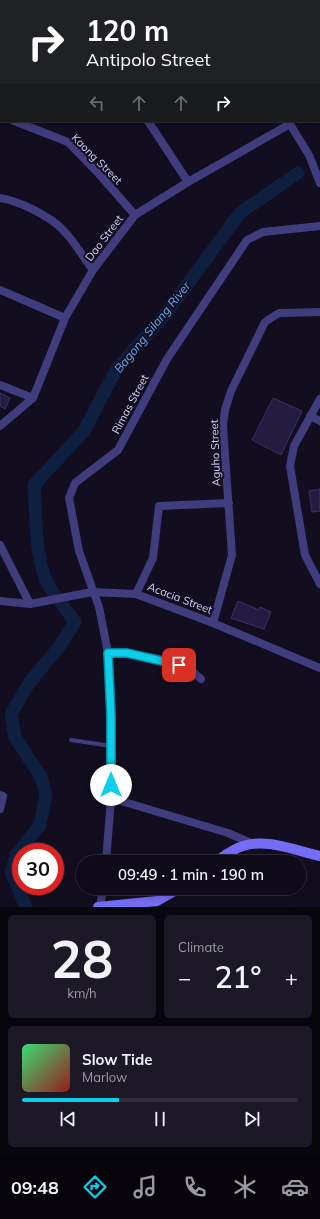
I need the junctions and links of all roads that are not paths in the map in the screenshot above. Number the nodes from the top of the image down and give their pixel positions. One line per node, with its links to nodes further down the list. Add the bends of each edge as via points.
1 (17, 122): 7 (street, Kaong Street, via 68,142)
2 (149, 122): 4 (street)
3 (289, 122): 4 (street, Dao Street); 5 (street, via 309,155)
4 (188, 182): 7 (street, Dao Street)
5 (320, 183)
6 (0, 198): 9 (street, via 28,206 63,229)
7 (134, 215): 9 (street, Dao Street)
8 (320, 226): 22 (street, Rimas Street, via 263,232 247,240 167,359 118,450 76,483 69,498)
9 (93, 270): 12 (street, Dao Street)
10 (0, 290): 12 (street)
11 (320, 312): 19 (street, Aguho Street, via 280,313 265,322 231,391 223,426)
12 (65, 318): 14 (street, Dao Street)
13 (0, 385): 14 (street)
14 (33, 398): 18 (street, Dao Street)
15 (320, 399): 16 (street)
16 (310, 416): 17 (street); 21 (street, via 294,446 290,466 305,556)
17 (320, 421)
18 (0, 426)
19 (229, 503): 23 (street, via 159,506 153,558); 26 (street, Aguho Street, via 232,555)
20 (0, 545): 25 (street)
21 (320, 584)
22 (92, 592): 23 (street, Acacia Street); 25 (street, Acacia Street); 27 (street, Rimas Street, via 99,607)
23 (136, 594): 26 (street, Acacia Street)
24 (0, 601): 25 (street, Acacia Street)
25 (30, 604)
26 (212, 623): 28 (street, Acacia Street)
27 (108, 653): 29 (street, via 127,653 168,661 186,667); 31 (street, Rimas Street)
28 (320, 668)
29 (201, 679)
30 (71, 740): 31 (lane)
31 (111, 746): 33 (street, Rimas Street)
32 (0, 795): 34 (street, via 3,796)
33 (111, 798): 35 (street, via 228,833); 36 (street, Rimas Street)
34 (0, 808)
35 (253, 844): 37 (street); 38 (street)
36 (107, 855)
37 (227, 855)
38 (320, 856)
39 (102, 895): 41 (street)
40 (168, 895): 41 (street, via 157,901)
41 (99, 907)

